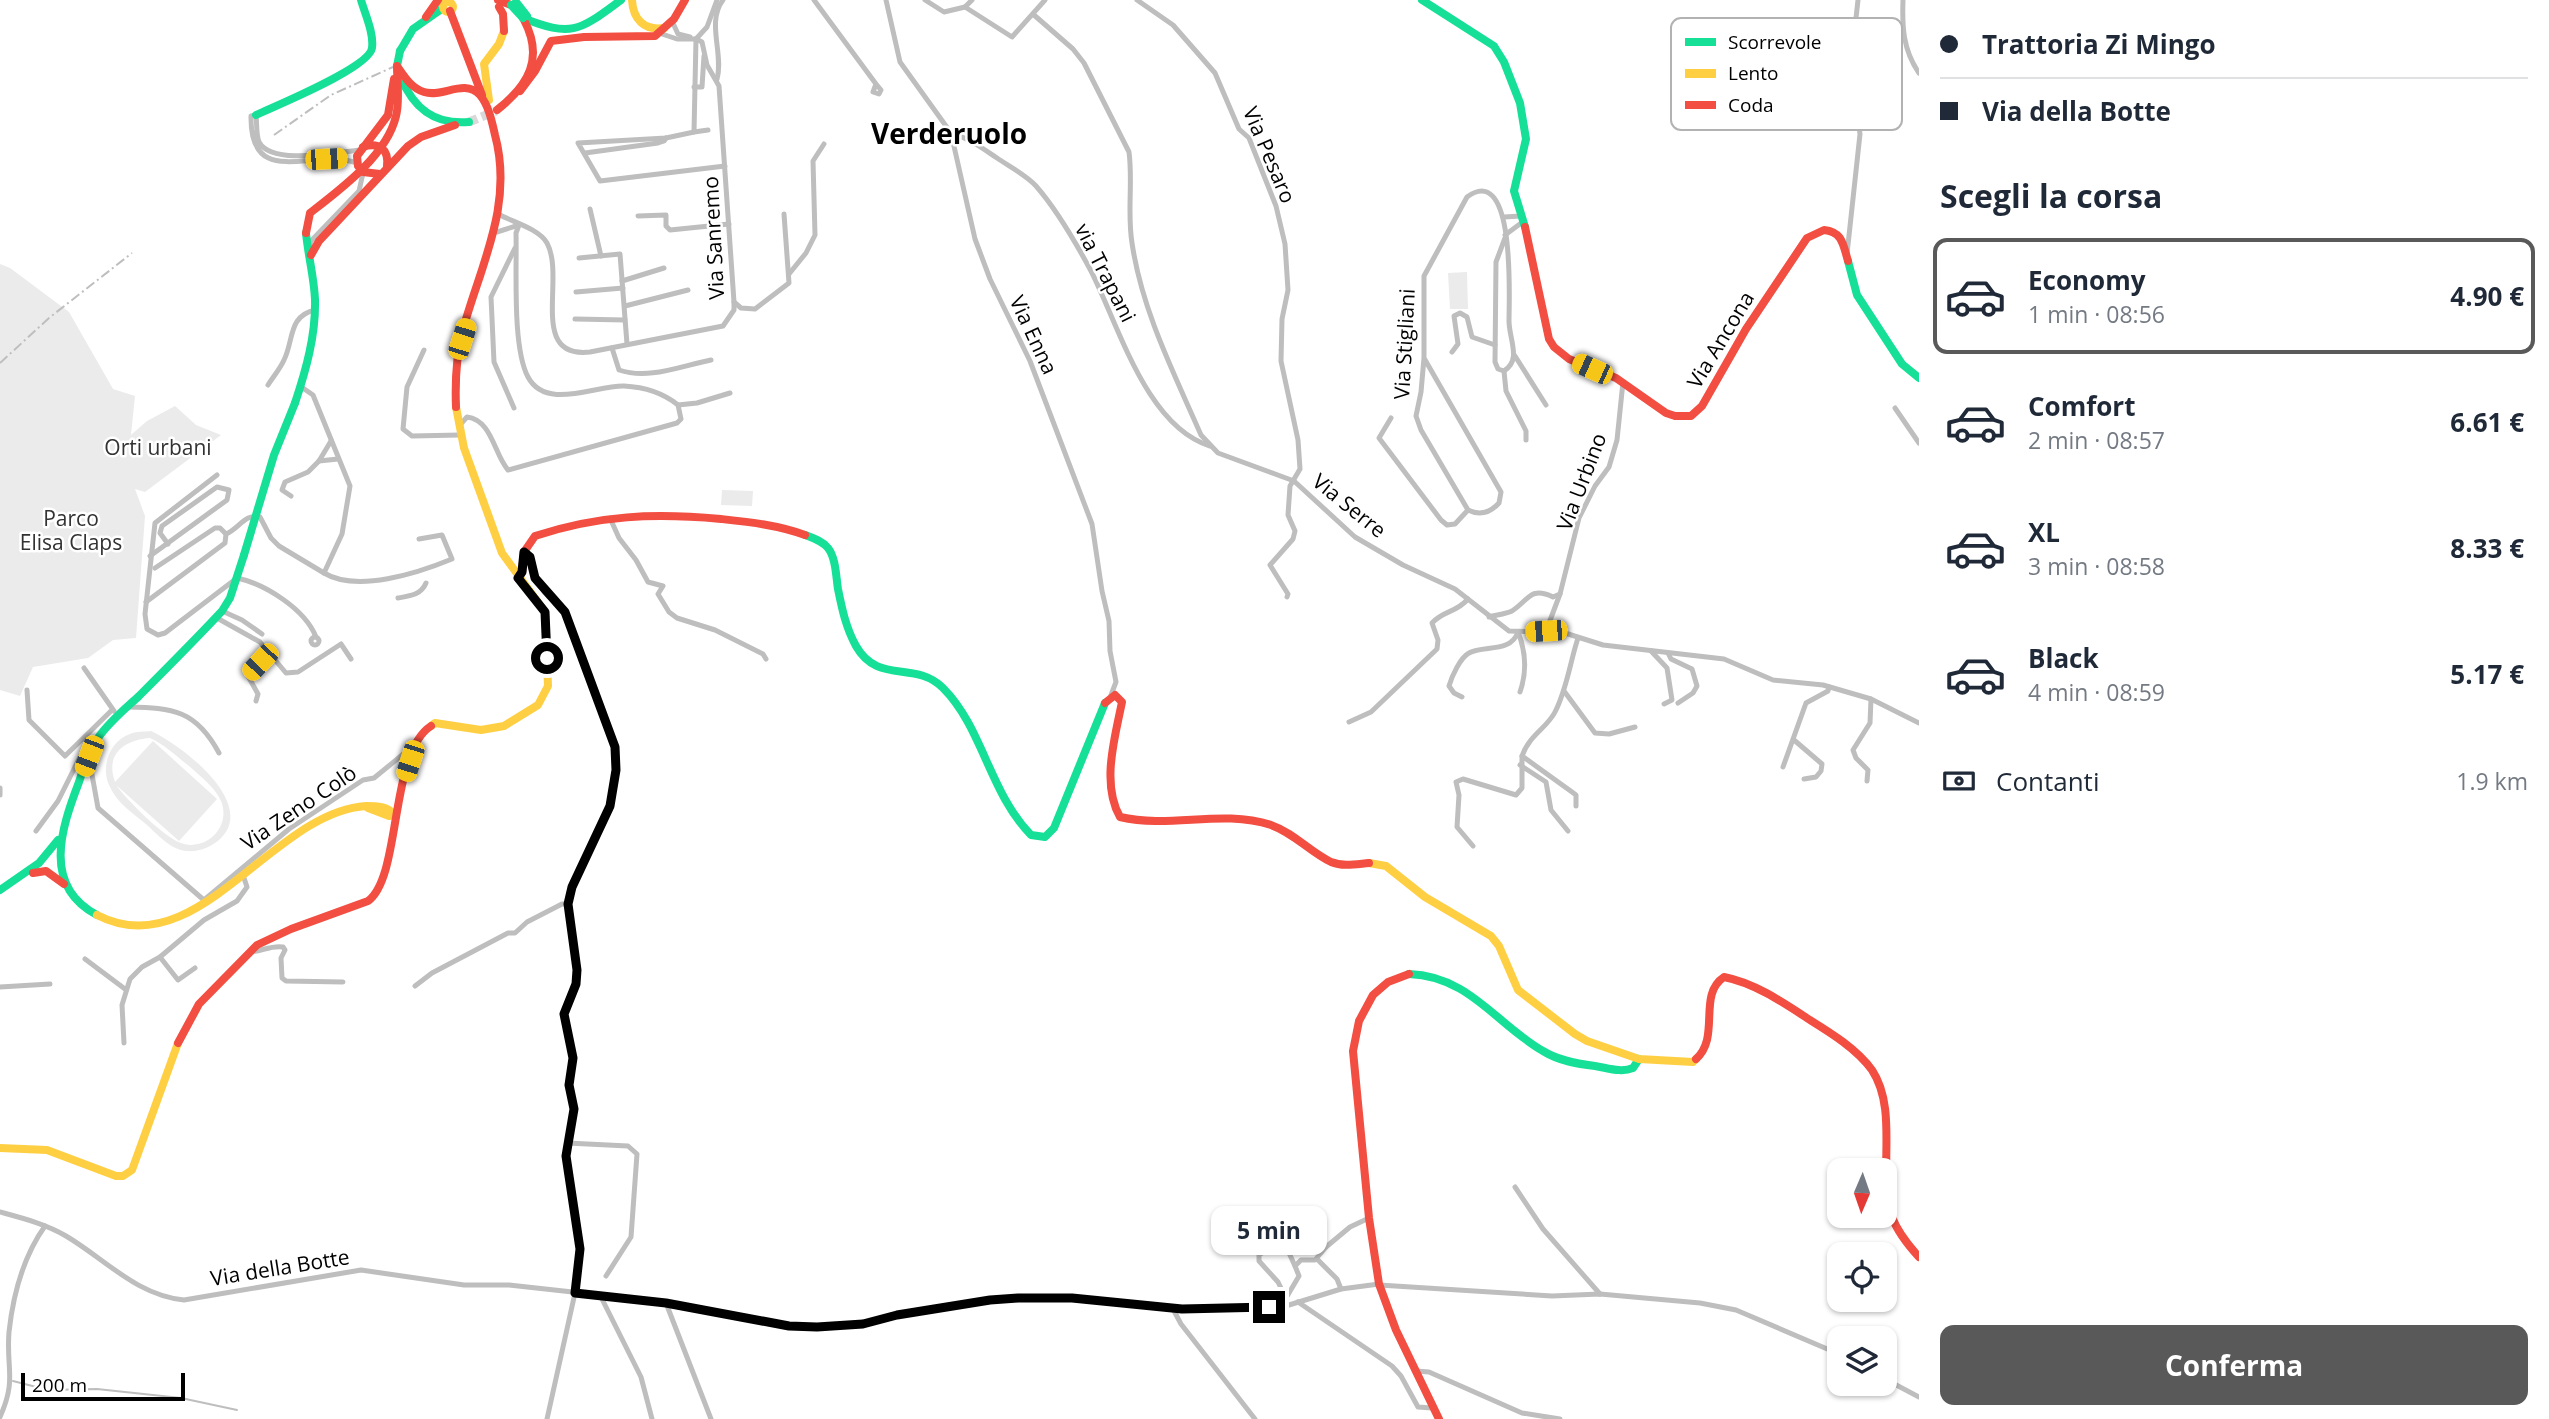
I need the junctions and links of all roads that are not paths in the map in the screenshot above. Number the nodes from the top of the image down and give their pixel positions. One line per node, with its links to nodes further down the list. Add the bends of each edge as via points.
1 (361, 0): 35 (main road, via 372,40 368,58)
2 (621, 0): 21 (main road, via 572,31 557,31)
3 (632, 0): 24 (main road, via 635,18)
4 (685, 0): 23 (main road)
5 (717, 0): 25 (street, via 707,27)
6 (723, 0): 29 (street, via 716,23)
7 (886, 0): 39 (street, Via Enna, via 900,62)
8 (925, 0): 19 (street, via 944,12)
9 (972, 0): 19 (street)
10 (1045, 0): 20 (street)
11 (1137, 0): 105 (street, Via Pesaro, via 1173,25 1215,73 1240,129 1249,138 1276,206 1285,244 1288,290 1281,361 1300,469)
12 (1422, 0): 53 (main road, via 1489,41 1504,62 1525,126 1525,149 1514,183)
13 (1858, 0): 22 (street)
14 (1903, 0): 28 (street, via 1905,46)
15 (818, 1): 30 (street)
16 (497, 2): 17 (main road); 34 (main road, bridge, via 504,31 484,64)
17 (512, 2): 21 (main road, bridge)
18 (447, 4): 27 (main road, bridge, via 408,35); 33 (main road)
19 (964, 7): 20 (street, via 1008,36 1015,35)
20 (1034, 15): 101 (street, via 1084,63 1129,152 1128,215 1144,300)
21 (525, 17): 32 (main road, via 534,48 530,73)
22 (1856, 18)
23 (670, 23): 24 (main road); 25 (street, Via Sanremo, via 678,34)
24 (656, 31): 25 (street, via 677,39); 32 (main road, via 646,36 551,41)
25 (696, 38): 26 (street, Via Sanremo); 31 (street)
26 (705, 50): 29 (street, Via Sanremo, via 707,65); 31 (street, via 702,87)
27 (397, 66): 33 (main road, via 418,91 436,93 465,87); 42 (main road, bridge, via 388,116); 47 (main road, via 418,108 440,122 465,123 421,137); 62 (main road, bridge, via 397,113 390,134 349,183 310,213 306,233)
28 (1919, 73)
29 (717, 79): 45 (street, Via Sanremo)
30 (876, 84)
31 (694, 87): 38 (street)
32 (520, 91): 34 (main road)
33 (482, 95): 34 (main road)
34 (494, 113): 50 (main road, via 501,157)
35 (254, 115): 42 (street, via 258,140 268,152 284,156); 44 (street, via 253,143 269,159 343,158)
36 (708, 130): 38 (street)
37 (1859, 130): 63 (street)
38 (694, 132): 40 (street)
39 (951, 133): 101 (street, via Trapani, via 979,146 1035,185 1091,272 1162,410 1177,429); 141 (street, Via Enna, via 975,239 1030,361 1092,524 1110,621 1116,682)
40 (666, 138): 43 (street); 43 (street, via 578,143)
41 (824, 144): 69 (street, via 813,160 815,235)
42 (361, 148): 44 (main road); 47 (main road, via 372,144 385,149 389,161)
43 (585, 153): 45 (street, via 600,181)
44 (356, 163): 46 (main road)
45 (725, 166): 54 (street, Via Sanremo)
46 (363, 173): 47 (main road); 62 (street, via 359,191 311,241)
47 (382, 173): 62 (main road)
48 (590, 209): 64 (street)
49 (784, 214): 69 (street)
50 (500, 215): 55 (street, Via Sanremo); 58 (main road)
51 (638, 216): 54 (street, via 666,215 670,230)
52 (1504, 216): 53 (street); 56 (street); 84 (street, Via Stigliani, via 1487,191 1472,193 1460,207 1424,276)
53 (1520, 218): 56 (street); 57 (street); 59 (main road)
54 (729, 224): 73 (street, Via Sanremo)
55 (519, 225): 58 (street); 61 (street); 80 (street, Via Sanremo, via 547,244 553,267 554,326 561,348 574,353)
56 (1504, 226): 60 (street)
57 (1514, 230): 59 (street); 60 (street)
58 (497, 232): 97 (main road, via 457,358)
59 (1527, 233): 88 (main road, Via Ancona, via 1552,347)
60 (1505, 235): 66 (street); 67 (street)
61 (517, 245): 92 (street, via 520,339 524,365 534,385 566,394 622,386 647,389); 94 (street, via 491,297 494,362)
62 (310, 252): 75 (main road)
63 (1847, 254): 87 (main road, via 1857,295 1902,365); 88 (main road, Via Ancona, via 1835,231 1818,230 1807,238 1736,341 1695,414 1667,414)
64 (601, 256): 65 (street); 70 (street, via 620,254)
65 (579, 258)
66 (1497, 258): 67 (street); 79 (street)
67 (1507, 260): 83 (street, via 1509,335)
68 (664, 268): 70 (street)
69 (789, 274): 73 (street, via 789,283 761,307 741,308)
70 (623, 284): 72 (street); 74 (street)
71 (688, 290): 74 (street)
72 (576, 292)
73 (734, 302): 78 (street, Via Sanremo, via 723,326)
74 (625, 306): 77 (street)
75 (315, 310): 89 (street, via 297,320 285,359); 90 (main road)
76 (575, 318): 77 (street)
77 (625, 320): 78 (street)
78 (627, 344): 80 (street, Via Sanremo)
79 (1495, 345): 82 (street, via 1472,337 1467,317 1460,313 1454,316 1458,344); 86 (street, via 1494,362)
80 (612, 348): 85 (street, via 619,370 629,374 656,373)
81 (424, 350): 97 (street, via 407,387 403,429 412,436)
82 (1452, 352)
83 (1515, 356): 86 (street); 93 (street)
84 (1424, 358): 107 (street, Via Stigliani, via 1416,416 1420,430); 107 (street, via 1501,492 1495,508 1476,514)
85 (710, 360)
86 (1504, 371): 98 (street, via 1506,391)
87 (1919, 378)
88 (1623, 383): 119 (street, Via Urbino, via 1618,440 1609,467 1579,518)
89 (268, 384)
90 (300, 387): 99 (street, via 313,396); 116 (main road, bridge)
91 (730, 393): 92 (street)
92 (678, 405): 97 (street, via 681,419 677,423 508,470 489,432 478,421 467,417)
93 (1546, 405)
94 (514, 408)
95 (1895, 408): 100 (street)
96 (1391, 418): 107 (street, via 1378,438 1441,520 1455,524)
97 (459, 430): 117 (main road, via 502,554)
98 (1526, 440)
99 (331, 441): 102 (street); 103 (street)
100 (1919, 443)
101 (1210, 446): 105 (street, Via Serre)
102 (338, 458): 103 (street); 115 (street, via 350,486 349,500 339,544)
103 (319, 461): 106 (street, via 308,472 285,482 282,490)
104 (217, 475): 113 (street, via 156,520)
105 (1294, 481): 120 (street, Via Pesaro, via 1288,508 1294,535 1269,565); 122 (street, Via Serre, via 1355,537)
106 (291, 496)
107 (1468, 510)
108 (610, 518): 112 (main road, via 535,536); 135 (street, via 648,582 663,586 658,594 672,614 715,630); 141 (main road, via 650,516 767,524 820,540 830,552 844,617 864,657 885,671 928,677 946,692 970,728 1012,814 1035,837 1049,835 1054,828)
109 (226, 534): 114 (street, via 215,528); 115 (street, via 245,519 260,517 279,546); 123 (street, via 225,543)
110 (419, 540): 115 (street, via 442,535 452,559 424,570 351,583)
111 (168, 544): 111 (street, via 227,500 229,490 217,486 162,526 160,533); 113 (street)
112 (524, 552): 117 (main road); 181 (street, via 530,557 535,578 565,612 615,747 610,806)
113 (150, 556): 123 (street)
114 (155, 568)
115 (324, 573)
116 (237, 578): 123 (street, via 158,635 147,629); 124 (main road); 129 (street, via 277,596 301,616)
117 (518, 578): 153 (main road, via 545,612 547,694 500,727 488,730 435,723 421,732)
118 (426, 583): 121 (street, via 414,595)
119 (1560, 594): 125 (street, via 1529,595 1511,612); 126 (street, Via Urbino)
120 (1287, 597)
121 (398, 598)
122 (1468, 598): 125 (street, Via Serre); 149 (street, via 1460,608 1440,613 1432,623 1437,649 1371,712)
123 (146, 602)
124 (219, 615): 128 (street, via 242,620); 133 (street, via 260,642); 147 (main road)
125 (1489, 617): 127 (street, Via Serre)
126 (1546, 631): 127 (street, Via Serre); 130 (street, Via Serre)
127 (1518, 632): 140 (street, via 1525,659); 142 (street, via 1507,644 1464,657 1449,685)
128 (262, 634)
129 (316, 637)
130 (1578, 638): 131 (street, Via Serre); 139 (street)
131 (1651, 651): 132 (street, Via Serre); 145 (street, via 1668,673 1672,700)
132 (1668, 653): 137 (street, Via Serre, via 1724,659 1773,680); 146 (street, via 1671,660 1692,669 1697,686)
133 (271, 655): 134 (street, via 286,674 298,672 341,644); 144 (street, via 248,676 258,694)
134 (351, 659)
135 (766, 659)
136 (84, 668): 148 (street)
137 (1829, 687): 143 (street, Via Serre); 152 (street, via 1806,703)
138 (27, 690): 148 (street, via 29,720 65,756)
139 (1564, 691): 151 (street, via 1595,733); 156 (street, via 1555,714 1530,740)
140 (1520, 692)
141 (1111, 695): 192 (main road, via 1122,702 1112,771 1113,805 1120,817 1145,823 1216,818 1251,821 1286,832 1332,862 1386,866 1425,897 1491,936 1524,996 1587,1041)
142 (1462, 697)
143 (1871, 699): 150 (street, Via Serre); 160 (street, via 1870,723 1853,750 1868,770)
144 (256, 701)
145 (1664, 704)
146 (1678, 704)
147 (128, 707): 148 (main road); 155 (street, via 180,712 201,725)
148 (115, 713): 154 (main road)
149 (1349, 722)
150 (1919, 723)
151 (1635, 727)
152 (1794, 740): 158 (street); 159 (street, via 1822,764 1816,777)
153 (414, 745): 163 (main road); 180 (street, Via Zeno Colò, via 374,778 363,780 289,829)
154 (91, 752): 167 (street, via 81,755 58,801); 169 (main road); 180 (street, via 98,808)
155 (219, 753)
156 (1522, 756): 157 (street); 164 (street, via 1576,795)
157 (1520, 765): 168 (street, via 1546,782 1551,810); 171 (street, via 1521,789 1516,795 1463,779 1456,782 1457,827)
158 (1783, 767)
159 (1804, 779)
160 (1867, 781)
161 (0, 788): 162 (street)
162 (0, 795)
163 (400, 798): 165 (main road); 166 (main road)
164 (1576, 806)
165 (380, 810): 166 (main road); 170 (main road, via 387,820); 177 (main road, via 359,804 336,810 293,836)
166 (395, 815): 170 (main road)
167 (36, 831)
168 (1568, 831)
169 (61, 834): 172 (main road); 173 (main road)
170 (390, 843): 182 (main road, via 383,879 372,898 290,929)
171 (1473, 846)
172 (59, 858): 173 (main road); 174 (main road)
173 (46, 859): 175 (main road); 176 (main road)
174 (61, 868): 175 (main road); 178 (main road)
175 (49, 872): 176 (main road); 178 (main road)
176 (28, 874): 179 (main road)
177 (243, 876): 180 (main road); 183 (street, via 247,887 237,901 204,920)
178 (66, 886): 180 (main road, via 85,908 115,922 133,924 187,914)
179 (0, 890)
180 (206, 901)
181 (568, 904): 188 (street, via 527,922 515,933); 193 (street, via 577,970 564,1014 573,1058 569,1085 574,1109)
182 (250, 952): 186 (street, via 283,947 280,969 286,981); 194 (main road, via 199,1004 182,1031 132,1170 116,1176 47,1150)
183 (160, 957): 185 (street, via 178,981); 190 (street, via 142,967)
184 (85, 959): 190 (street)
185 (195, 968)
186 (343, 982)
187 (50, 984): 189 (street)
188 (415, 986)
189 (0, 987)
190 (125, 989): 191 (street)
191 (124, 1043)
192 (1639, 1059): 197 (main road, via 1627,1071 1563,1060 1528,1042 1446,978 1430,974 1393,979 1364,1006 1353,1051); 201 (main road, via 1687,1062 1700,1058 1712,1022 1712,985 1721,977 1742,983 1808,1018 1874,1076 1888,1131 1888,1208 1901,1236)
193 (567, 1143): 204 (street, via 628,1146 637,1154 631,1237); 207 (street, via 580,1249)
194 (0, 1148)
195 (1515, 1187): 208 (street, via 1543,1229)
196 (0, 1212): 198 (street, Via della Botte)
197 (1369, 1218): 200 (street); 205 (main road)
198 (45, 1226): 207 (street, Via della Botte, via 163,1298 184,1300 361,1270 464,1285); 218 (street, via 18,1283 9,1334 11,1389)
199 (1283, 1240): 200 (street, via 1282,1226 1293,1218); 203 (street); 203 (street, via 1262,1252 1259,1261 1286,1298 1299,1276)
200 (1326, 1247): 202 (street)
201 (1919, 1257)
202 (1317, 1259): 203 (street, via 1301,1260); 206 (street)
203 (1295, 1266)
204 (606, 1276)
205 (1379, 1284): 206 (street, Via della Botte); 208 (street, Via della Botte, via 1552,1296); 214 (main road)
206 (1341, 1289): 210 (street, Via della Botte)
207 (575, 1293): 209 (street, Via della Botte); 220 (street)
208 (1600, 1294): 213 (street, Via della Botte, via 1723,1307)
209 (600, 1295): 211 (street, Via della Botte); 221 (street, via 641,1377)
210 (1298, 1302): 212 (street, Via della Botte, via 1254,1308); 217 (street, via 1392,1366 1418,1407)
211 (666, 1303): 212 (street, Via della Botte, via 817,1327 863,1324 1018,1298 1072,1298); 222 (street)
212 (1173, 1309): 219 (street)
213 (1827, 1349)
214 (1416, 1371): 217 (main road); 224 (street, via 1429,1372 1522,1413)
215 (1897, 1385): 216 (street)
216 (1919, 1397)
217 (1432, 1408): 223 (main road)
218 (0, 1417)
219 (1252, 1418)
220 (547, 1419)
221 (652, 1419)
222 (711, 1419)
223 (1439, 1419)
224 (1560, 1419)

